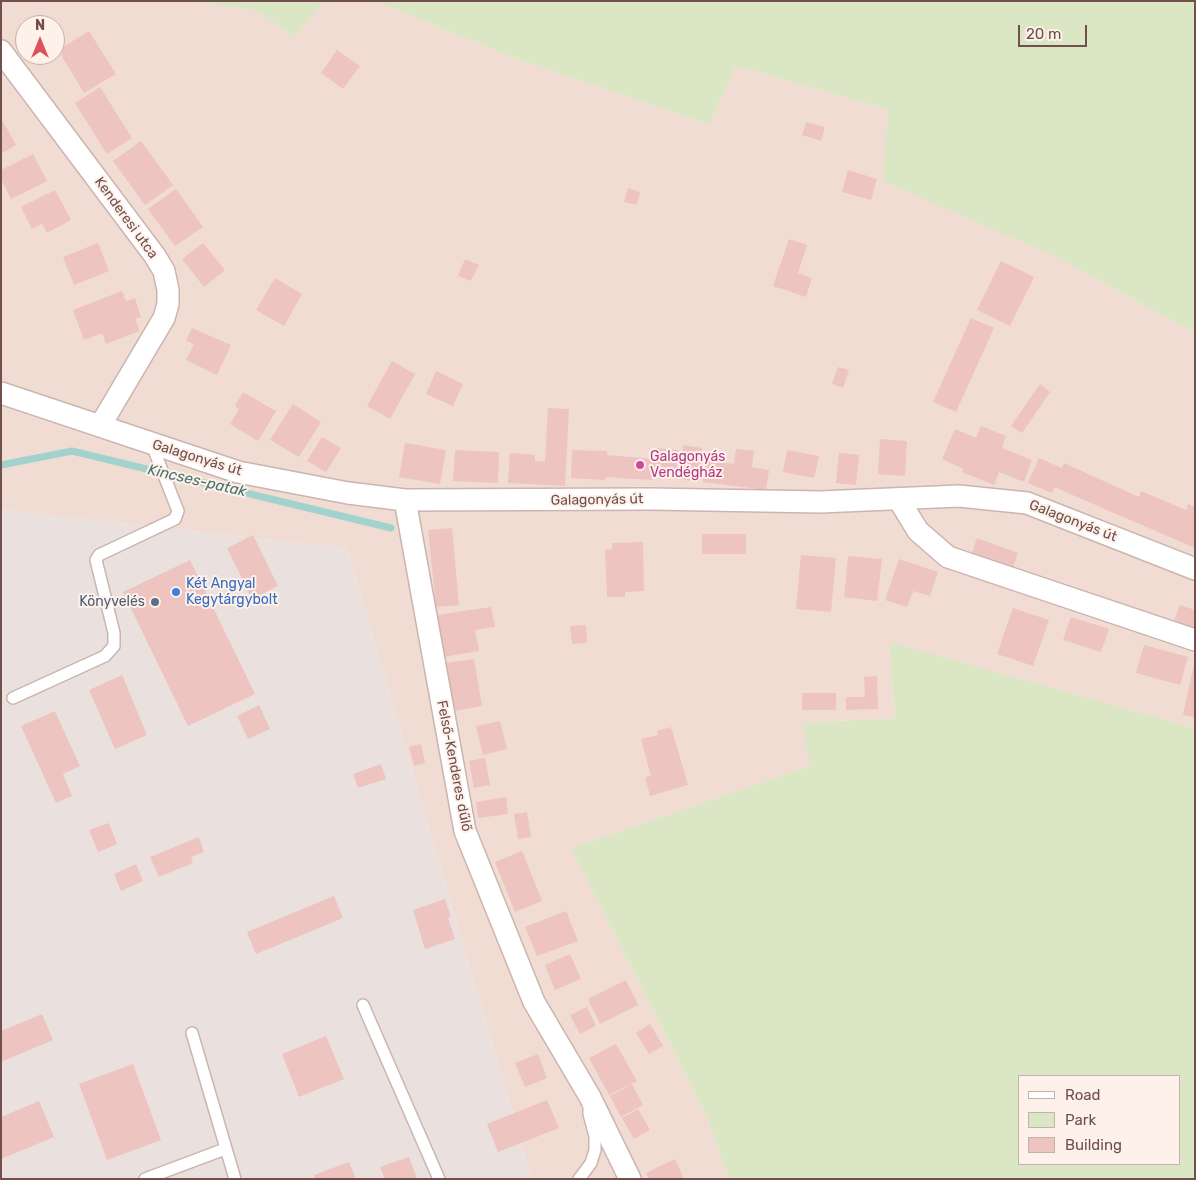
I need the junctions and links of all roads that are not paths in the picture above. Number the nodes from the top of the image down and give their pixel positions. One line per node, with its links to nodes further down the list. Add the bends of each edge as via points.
1 (1, 51): 3 (street, Kenderesi utca, via 164,271 168,290 164,318)
2 (1, 393): 3 (street, Galagonyás út)
3 (100, 426): 4 (street, Galagonyás út)
4 (156, 455): 5 (street, Galagonyás út, via 348,493); 9 (lane, via 178,511 175,519 99,555 96,560 114,632 114,646 105,656)
5 (405, 500): 6 (street, Galagonyás út); 12 (street, Felső-Kenderes dűlő, via 465,831 534,1002)
6 (899, 500): 7 (street, Galagonyás út, via 959,496 1027,502); 8 (street, via 918,531 948,558)
7 (1195, 569)
8 (1195, 640)
9 (13, 698)
10 (363, 1005): 16 (lane)
11 (192, 1033): 13 (lane)
12 (590, 1097): 17 (lane, Felső-Kenderes dűlő, via 589,1114 595,1150); 18 (street, Felső-Kenderes dűlő)
13 (225, 1149): 14 (lane); 15 (lane)
14 (145, 1179)
15 (235, 1179)
16 (439, 1179)
17 (580, 1179)
18 (630, 1179)

